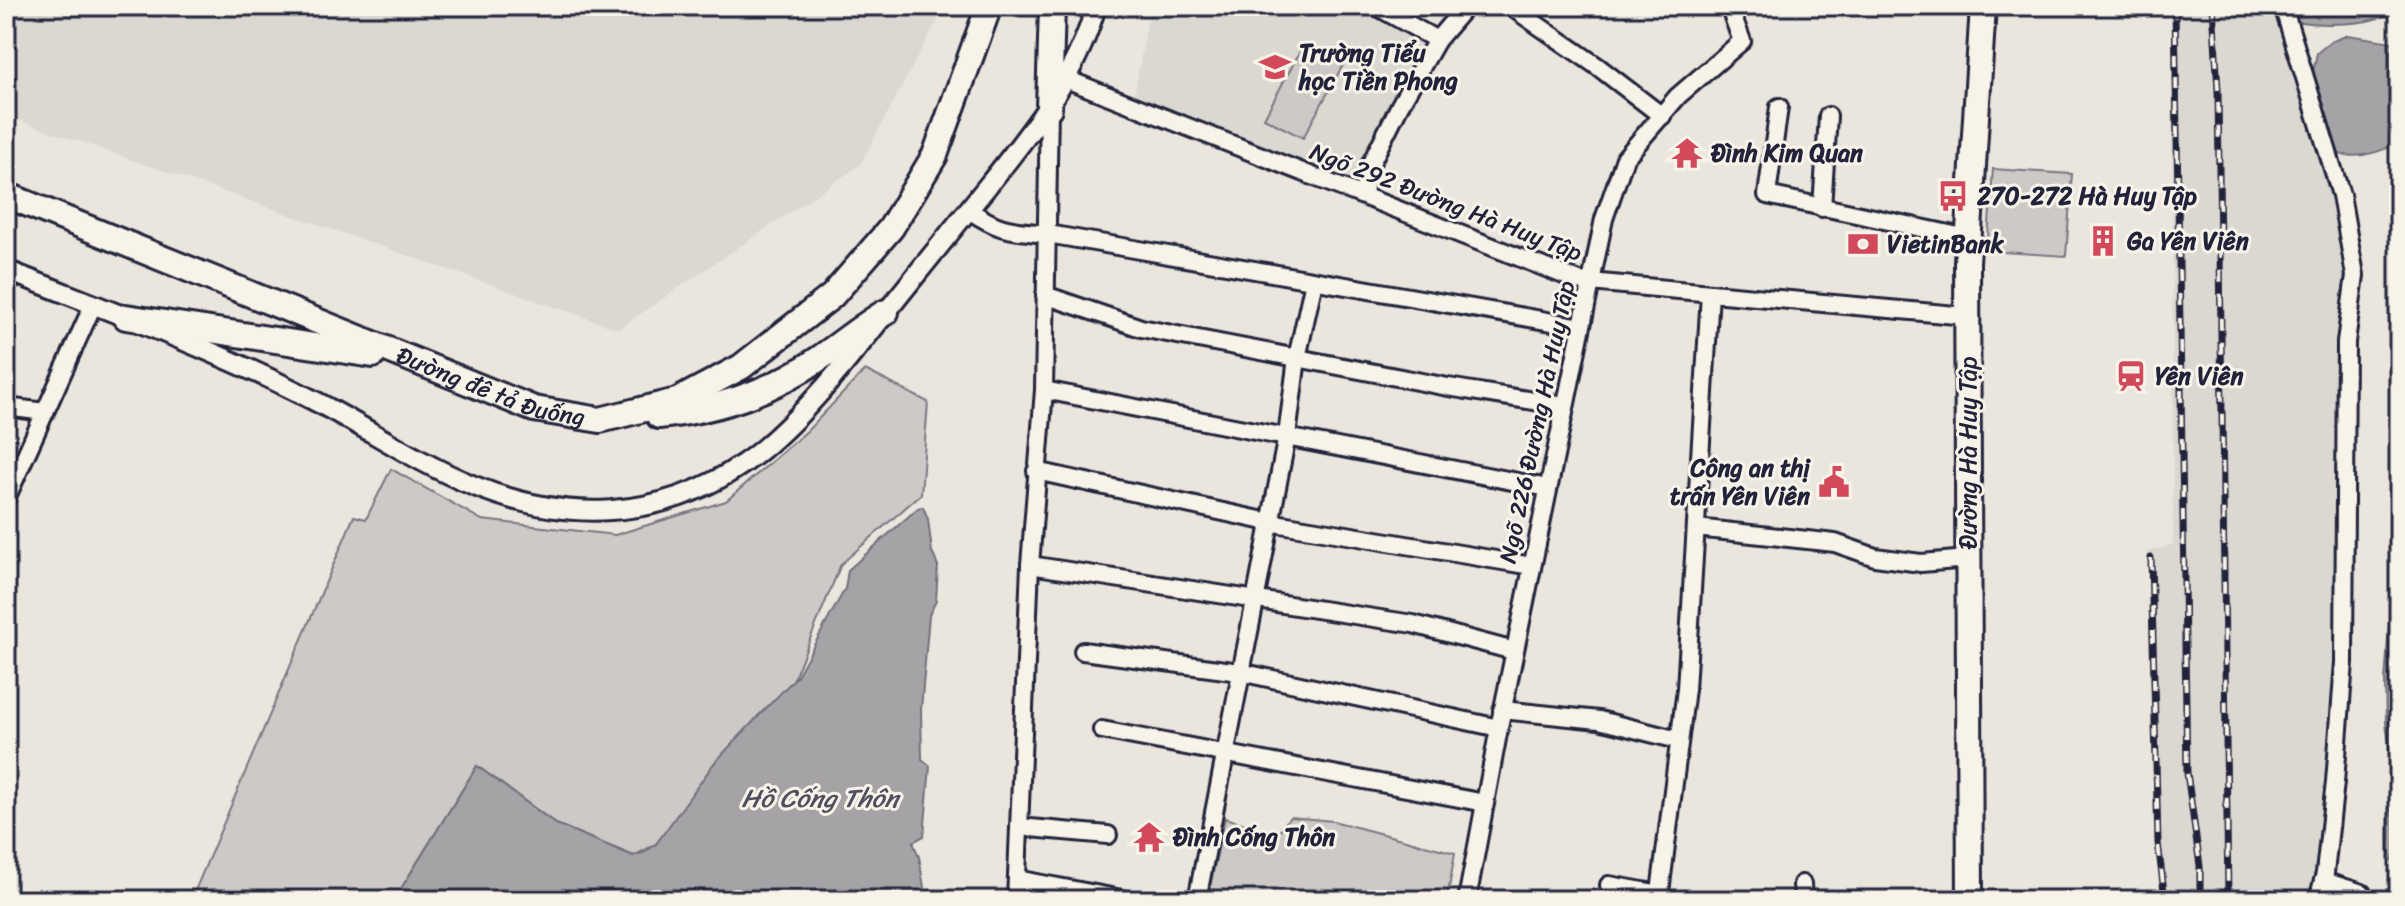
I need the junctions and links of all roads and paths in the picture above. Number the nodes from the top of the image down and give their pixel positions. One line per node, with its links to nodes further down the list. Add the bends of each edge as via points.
1 (989, 6): 38 (main road, Đường đê tả Đuống, via 935,155 891,228 832,296 741,367 677,401)
2 (1052, 6): 13 (main road)
3 (1096, 6): 11 (street)
4 (1376, 6): 10 (street)
5 (1466, 6): 10 (street)
6 (1510, 6): 14 (street)
7 (1735, 6): 14 (street, Ngõ 226 Đường Hà Huy Tập, via 1730,9 1742,41)
8 (1983, 6): 21 (main road, Đường Hà Huy Tập)
9 (2283, 6): 61 (street, via 2341,195 2355,275 2346,342 2344,662)
10 (1437, 40): 17 (street, via 1367,171)
11 (1066, 79): 13 (street); 17 (street, Ngõ 292 Đường Hà Huy Tập)
12 (1779, 107): 18 (street, via 1767,195)
13 (1049, 108): 19 (street); 20 (street)
14 (1662, 116): 24 (street, Ngõ 226 Đường Hà Huy Tập, via 1625,158)
15 (1828, 116): 18 (street)
16 (6, 195): 33 (main road, Đường đê tả Đuống)
17 (1364, 195): 24 (street, Ngõ 292 Đường Hà Huy Tập)
18 (1822, 208): 21 (street)
19 (969, 210): 20 (street, via 996,227); 28 (street)
20 (1048, 234): 23 (street); 26 (street)
21 (1968, 238): 29 (main road, Đường Hà Huy Tập)
22 (6, 270): 27 (street)
23 (1314, 281): 31 (street); 32 (street)
24 (1590, 282): 25 (street, Ngõ 292 Đường Hà Huy Tập); 31 (street, Ngõ 226 Đường Hà Huy Tập)
25 (1710, 293): 29 (street, Ngõ 292 Đường Hà Huy Tập); 44 (street)
26 (1045, 295): 32 (street, via 1141,328); 34 (street)
27 (93, 305): 30 (street); 37 (street)
28 (886, 312): 30 (street, via 796,417 743,464 695,490 649,506 586,512 533,506 470,484 300,394); 38 (main road, via 789,377 738,400 693,412)
29 (1967, 316): 45 (main road, Đường Hà Huy Tập)
30 (126, 317): 33 (main road)
31 (1581, 327): 35 (street, Ngõ 226 Đường Hà Huy Tập)
32 (1297, 358): 35 (street); 39 (street)
33 (415, 361): 38 (main road, Đường đê tả Đuống, via 534,409)
34 (1044, 390): 39 (street); 40 (street)
35 (1564, 406): 41 (street, Ngõ 226 Đường Hà Huy Tập)
36 (6, 407): 37 (street)
37 (45, 412): 42 (street)
38 (600, 420)
39 (1287, 436): 41 (street); 43 (street)
40 (1036, 471): 43 (street); 46 (street)
41 (1548, 488): 47 (street, Ngõ 226 Đường Hà Huy Tập)
42 (6, 499)
43 (1269, 522): 47 (street); 48 (street)
44 (1696, 528): 45 (street, via 1835,543 1875,557 1921,563); 55 (street)
45 (1968, 559): 68 (main road, Đường Hà Huy Tập)
46 (1030, 565): 48 (street); 58 (street)
47 (1532, 566): 50 (street, Ngõ 226 Đường Hà Huy Tập)
48 (1254, 600): 50 (street, via 1413,624); 51 (street)
49 (1083, 651): 51 (street)
50 (1514, 651): 52 (street, Ngõ 226 Đường Hà Huy Tập)
51 (1240, 672): 53 (street); 56 (street)
52 (1502, 710): 53 (street, Ngõ 226 Đường Hà Huy Tập); 55 (street, via 1599,720)
53 (1499, 728): 57 (street, Ngõ 226 Đường Hà Huy Tập)
54 (1102, 730): 56 (street)
55 (1678, 740): 63 (street)
56 (1224, 754): 57 (street); 66 (street)
57 (1485, 803): 67 (street, Ngõ 226 Đường Hà Huy Tập)
58 (1019, 827): 59 (street); 60 (street)
59 (1108, 835)
60 (1017, 879): 64 (street); 65 (street)
61 (2323, 881): 69 (street); 70 (street, via 2362,893)
62 (1609, 885): 63 (street)
63 (1660, 897)
64 (1016, 900)
65 (1127, 900)
66 (1197, 900)
67 (1467, 900)
68 (1970, 900)
69 (2318, 900)
70 (2361, 900)

